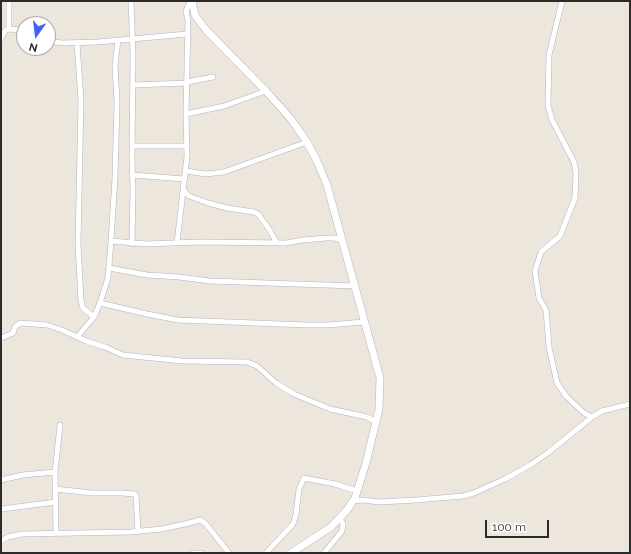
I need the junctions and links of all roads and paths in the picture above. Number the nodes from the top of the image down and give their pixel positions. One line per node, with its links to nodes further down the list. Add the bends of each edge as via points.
1 (9, 1): 5 (street)
2 (131, 1): 9 (street)
3 (562, 1): 38 (street, via 549,55 548,105 552,120 574,162 575,198 560,236 541,252 535,271 539,298 547,313 549,347 557,383 566,396)
4 (193, 2): 7 (street, via 186,11); 16 (main road, via 195,15 206,30)
5 (9, 29): 6 (street); 8 (street)
6 (16, 29)
7 (187, 34): 9 (street); 14 (street)
8 (1, 38)
9 (132, 38): 10 (street); 15 (street)
10 (118, 40): 12 (street); 26 (street, via 115,65 116,115)
11 (56, 42): 12 (street)
12 (77, 42): 33 (street, via 81,100 78,244 80,301 83,308)
13 (213, 77): 14 (street)
14 (187, 84): 15 (street); 17 (street)
15 (133, 85): 19 (street)
16 (266, 92): 17 (street, via 224,106); 18 (main road, via 291,119)
17 (186, 114): 20 (street)
18 (307, 142): 21 (street, via 224,172 206,174); 25 (main road, via 324,178)
19 (133, 146): 20 (street); 22 (street)
20 (187, 146): 21 (street)
21 (185, 171): 23 (street)
22 (133, 176): 23 (street); 29 (street)
23 (184, 179): 24 (street)
24 (184, 191): 27 (street); 28 (street, via 189,196 208,203 258,214)
25 (342, 240): 28 (street, via 326,238); 31 (main road)
26 (111, 241): 29 (street); 30 (street)
27 (177, 243): 28 (street); 29 (street)
28 (277, 243)
29 (132, 244)
30 (109, 268): 31 (street, via 147,275 210,281); 32 (street)
31 (355, 286): 34 (main road)
32 (100, 303): 33 (street); 34 (street, via 178,320 307,325)
33 (94, 317): 35 (street)
34 (364, 322): 40 (main road, via 380,378)
35 (77, 337): 36 (street, via 55,327 23,323 18,324 13,333); 40 (street, via 123,355 182,361 247,362 257,366 276,383 294,394 336,411 367,417)
36 (1, 338)
37 (630, 404): 39 (street, via 602,411)
38 (584, 413): 39 (street); 41 (street)
39 (592, 417): 41 (street)
40 (376, 422): 46 (main road)
41 (585, 422): 47 (street, via 532,464 474,493 416,500)
42 (60, 425): 43 (street)
43 (55, 472): 44 (street); 45 (street)
44 (1, 480)
45 (56, 489): 48 (street); 51 (street, via 135,494)
46 (357, 491): 47 (main road); 57 (street, via 304,478 299,488 293,524)
47 (352, 501): 50 (main road)
48 (56, 502): 49 (street); 52 (street)
49 (1, 509)
50 (340, 518): 58 (main road, via 324,532); 59 (street, via 343,524 342,531)
51 (138, 532): 52 (street); 56 (street, via 200,520)
52 (56, 533): 53 (street, via 14,534)
53 (1, 541)
54 (193, 553): 55 (street)
55 (201, 553)
56 (229, 553)
57 (266, 553)
58 (291, 553)
59 (324, 553)

